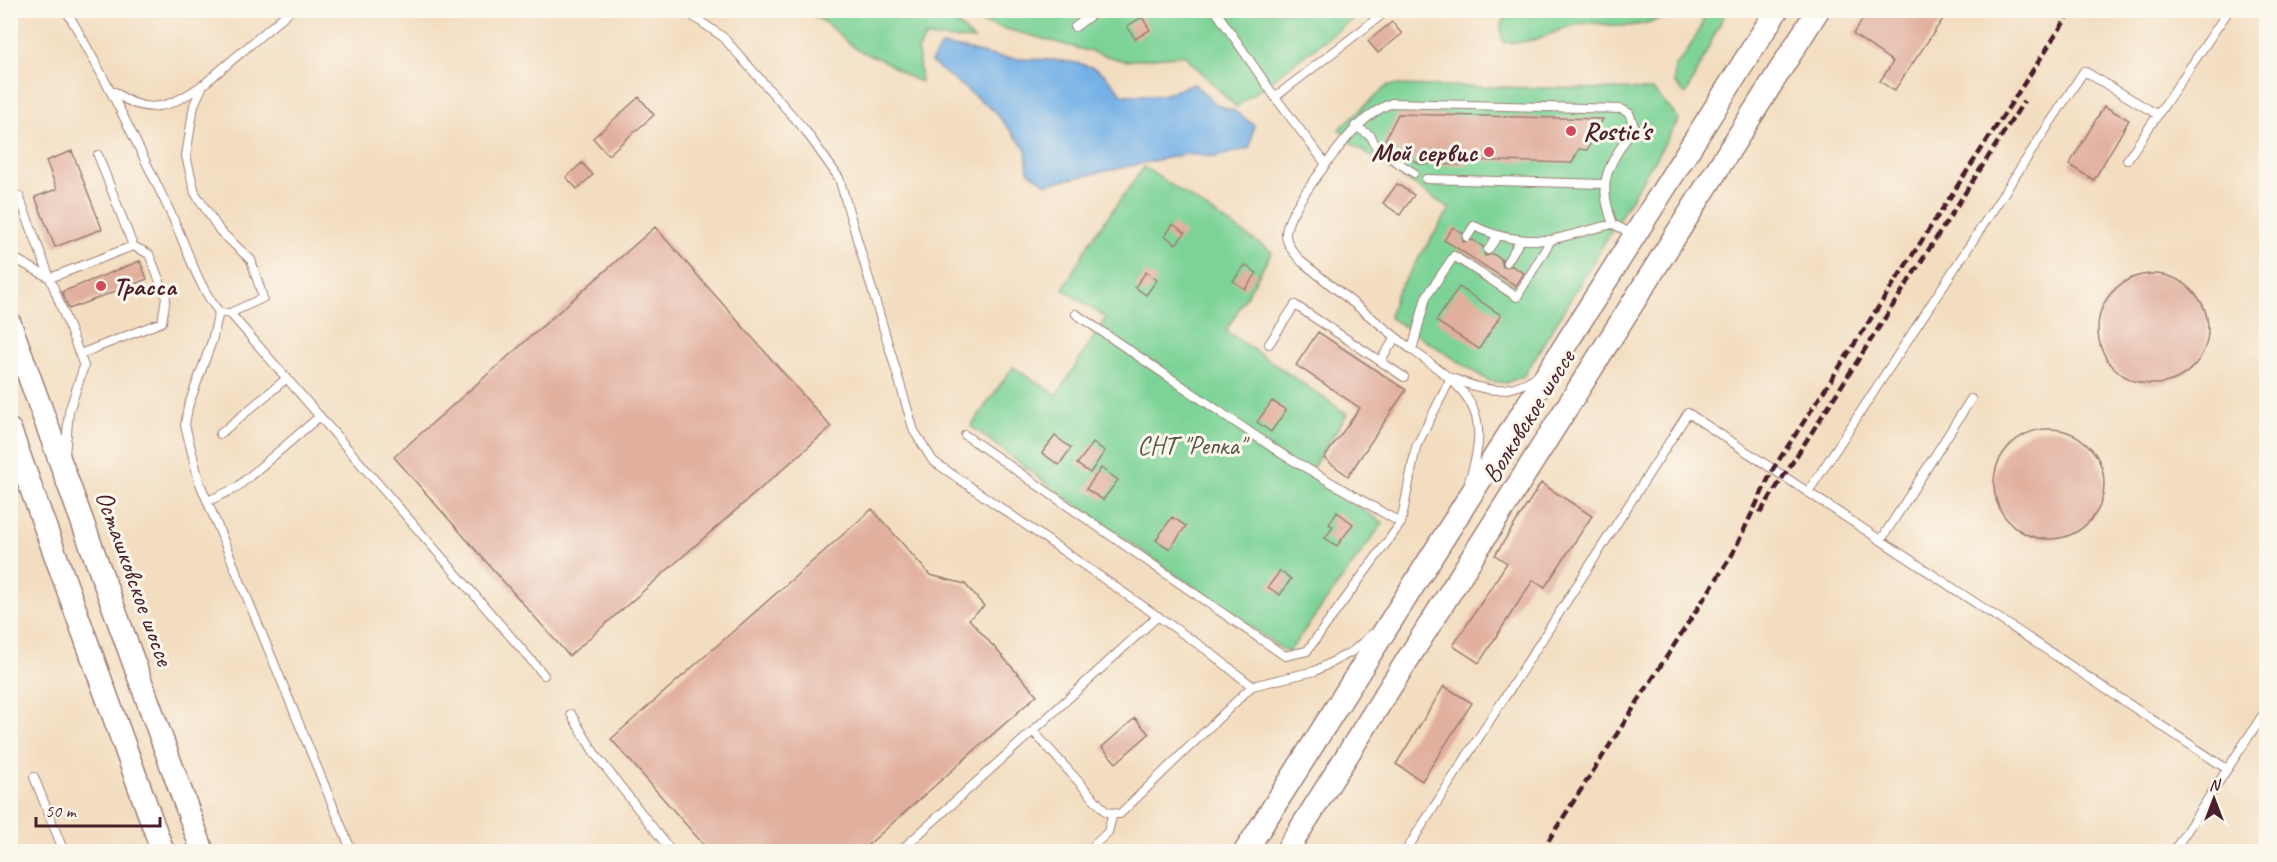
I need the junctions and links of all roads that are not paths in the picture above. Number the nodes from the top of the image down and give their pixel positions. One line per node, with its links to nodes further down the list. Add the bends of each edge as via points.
1 (66, 10): 12 (lane)
2 (291, 10): 11 (lane)
3 (684, 10): 59 (lane, via 723,37 805,130 839,178 914,431 933,461)
4 (1098, 10): 10 (lane)
5 (1215, 10): 13 (lane)
6 (1388, 10): 13 (lane)
7 (1777, 10): 24 (main road, Волковское шоссе)
8 (1818, 10): 80 (main road, Волковское шоссе)
9 (2229, 10): 14 (lane)
10 (1075, 27)
11 (203, 85): 12 (lane, via 181,101 147,108 129,104); 35 (lane, via 194,105 186,156 195,193 220,231 251,260 263,298)
12 (112, 90): 34 (lane, via 187,248 203,292)
13 (1275, 97): 18 (lane)
14 (2158, 115): 17 (lane); 53 (lane, via 2084,71)
15 (1355, 126): 18 (lane); 19 (lane, via 1371,136 1377,149); 21 (lane, via 1392,103 1621,109 1629,113 1634,126)
16 (98, 155): 29 (lane)
17 (2127, 160)
18 (1326, 164): 38 (lane, via 1292,217 1286,234 1290,249)
19 (1414, 174)
20 (1426, 179): 21 (lane)
21 (1603, 184): 23 (lane)
22 (18, 196): 33 (lane)
23 (1613, 224): 24 (lane); 27 (lane)
24 (1635, 236): 42 (main road, Волковское шоссе)
25 (1467, 237): 26 (lane, via 1474,226)
26 (1497, 237): 28 (lane); 30 (lane)
27 (1551, 240): 28 (lane); 40 (lane, via 1517,297 1496,278 1456,253 1426,297)
28 (1520, 241): 32 (lane)
29 (134, 246): 33 (lane); 41 (lane, via 149,254 166,297 162,322)
30 (1488, 250)
31 (10, 256): 33 (lane)
32 (1507, 262)
33 (50, 278): 41 (lane)
34 (219, 312): 35 (lane); 54 (lane, via 185,425)
35 (230, 314): 45 (lane)
36 (1076, 314): 56 (lane, via 1282,454)
37 (10, 324): 52 (main road, Осташковское шоссе)
38 (1396, 337): 40 (lane); 43 (lane)
39 (1269, 344): 43 (lane, via 1295,305)
40 (1412, 350): 46 (lane)
41 (80, 354): 52 (lane, via 84,366 69,411)
42 (1557, 358): 46 (lane, via 1539,376 1508,391 1474,387); 55 (main road, Волковское шоссе)
43 (1380, 361): 44 (lane)
44 (1404, 377)
45 (287, 378): 48 (lane); 50 (lane)
46 (1451, 378): 55 (lane, via 1475,410 1479,439 1475,465); 56 (lane, via 1416,447)
47 (1971, 399): 57 (lane)
48 (320, 416): 54 (lane, via 236,488); 60 (lane)
49 (10, 430): 73 (main road)
50 (220, 434)
51 (965, 435): 56 (lane, via 1285,656 1307,651)
52 (64, 467): 69 (main road, Осташковское шоссе)
53 (1808, 492): 57 (lane); 81 (lane, via 1689,413)
54 (208, 501): 76 (lane)
55 (1457, 517): 58 (main road, Волковское шоссе)
56 (1401, 523)
57 (1881, 540): 67 (lane)
58 (1395, 614): 61 (lane, via 1353,651 1315,670); 71 (main road, Волковское шоссе)
59 (1158, 616): 61 (lane); 66 (lane)
60 (544, 675)
61 (1252, 686): 70 (lane, via 1128,808 1120,814)
62 (2266, 710): 64 (lane)
63 (571, 714): 77 (lane, via 595,754)
64 (2257, 724): 65 (lane); 67 (lane)
65 (2266, 729)
66 (1033, 731): 70 (lane, via 1106,812); 78 (lane)
67 (2227, 769): 82 (lane)
68 (34, 777): 72 (lane)
69 (187, 806): 74 (main road, Осташковское шоссе); 75 (main road)
70 (1113, 813): 79 (lane, via 1108,832)
71 (1248, 847)
72 (64, 852)
73 (163, 852)
74 (203, 852)
75 (211, 852)
76 (352, 852)
77 (672, 852)
78 (899, 852)
79 (1087, 852)
80 (1286, 852)
81 (1405, 852)
82 (2173, 852)

